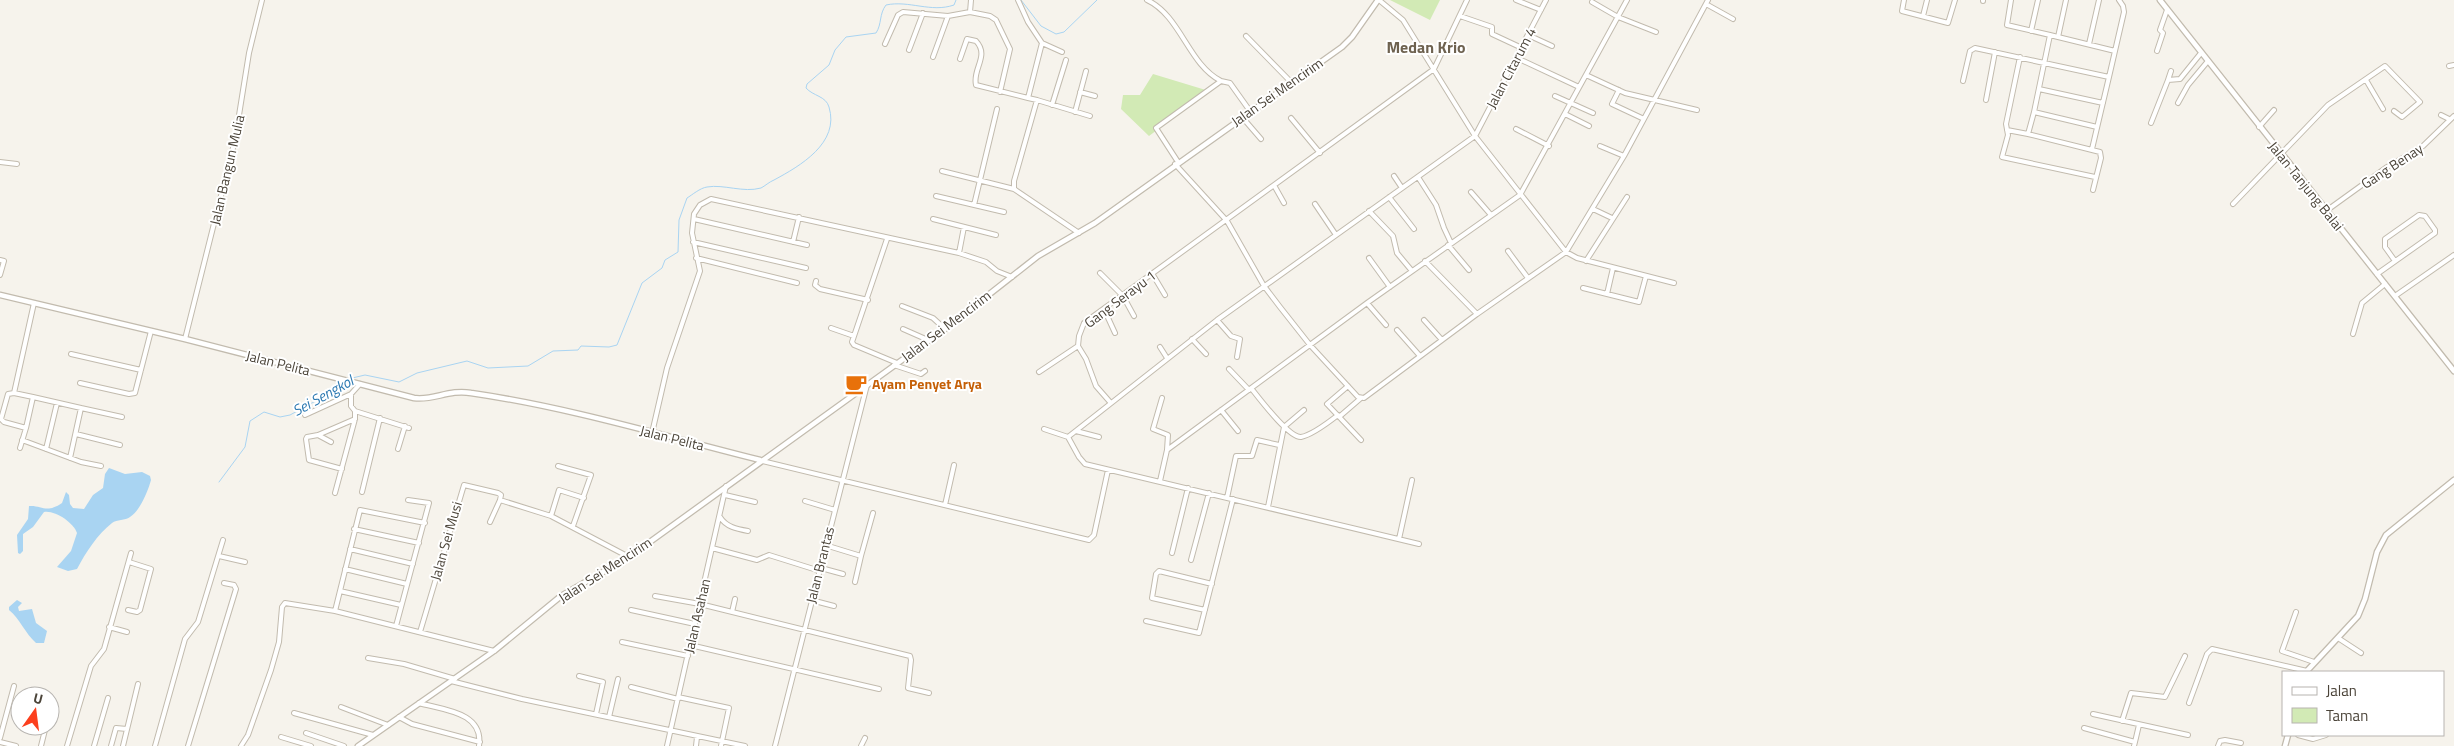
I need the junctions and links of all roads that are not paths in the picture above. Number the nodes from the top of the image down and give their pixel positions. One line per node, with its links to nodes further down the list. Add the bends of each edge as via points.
1 (262, 0): 205 (street, Jalan Bangun Mulia, via 249,53 235,140)
2 (971, 0): 23 (street)
3 (1018, 0): 36 (street)
4 (1147, 0): 61 (street, via 1166,14 1198,58)
5 (1379, 0): 54 (street, via 1403,20); 63 (street, Jalan Sei Mencirim, via 1352,37)
6 (1467, 0): 26 (street)
7 (1516, 0): 21 (street)
8 (1546, 0): 21 (street, Jalan Citarum 4)
9 (1627, 0): 28 (street)
10 (1904, 0): 27 (street, via 1902,11)
11 (1927, 0): 27 (street)
12 (1955, 0): 27 (street, via 1948,23)
13 (2011, 0): 30 (street, via 2006,24)
14 (2038, 0): 30 (street)
15 (2066, 0): 35 (street)
16 (2099, 0): 38 (street)
17 (2119, 0): 42 (street, via 2124,12)
18 (2160, 0): 22 (street, Jalan Tanjung Balai)
19 (1592, 2): 28 (street)
20 (1707, 2): 29 (street); 73 (street)
21 (1541, 10): 32 (street, Jalan Citarum 4)
22 (2167, 10): 45 (street); 46 (street, Jalan Tanjung Balai)
23 (970, 12): 25 (street); 67 (street, via 996,20 1009,45)
24 (923, 13): 25 (street); 37 (street, via 900,13); 41 (street)
25 (948, 16): 47 (street)
26 (1460, 16): 40 (street, via 1492,27 1492,34); 54 (street)
27 (1923, 16)
28 (1618, 18): 31 (street); 57 (street)
29 (1733, 19)
30 (2031, 31): 34 (street)
31 (1656, 32)
32 (1528, 35): 39 (street); 40 (street, Jalan Citarum 4)
33 (1246, 36): 63 (street)
34 (2050, 36): 35 (street); 53 (street)
35 (2058, 37): 38 (street)
36 (1042, 43): 43 (street); 71 (street)
37 (885, 44)
38 (2089, 44): 42 (street)
39 (1552, 46)
40 (1522, 48): 49 (street, Jalan Citarum 4)
41 (909, 50)
42 (2115, 51): 58 (street)
43 (1062, 52)
44 (1995, 52): 48 (street); 62 (street, via 1972,49); 74 (street)
45 (2157, 52)
46 (2201, 52): 52 (street, Jalan Tanjung Balai); 59 (street, via 2177,81)
47 (934, 56)
48 (2020, 57): 53 (street); 101 (street)
49 (1517, 58): 64 (street); 103 (street, Jalan Citarum 4)
50 (960, 59): 67 (street, via 967,39 976,41 982,54 976,85)
51 (1066, 60): 78 (street)
52 (2208, 61): 77 (street); 99 (street, Jalan Tanjung Balai)
53 (2045, 62): 58 (street); 65 (street)
54 (1434, 69): 103 (street); 108 (street, Gang Serayu 1)
55 (1086, 71): 68 (street)
56 (2171, 71): 59 (street)
57 (1586, 75): 64 (street); 66 (street)
58 (2109, 77): 76 (street)
59 (2168, 80): 96 (street)
60 (2366, 80): 80 (street); 84 (street, via 2386,66 2420,102 2402,117); 110 (street, via 2328,105)
61 (1221, 81): 83 (street, via 1230,83); 113 (street, via 1156,128)
62 (1963, 81)
63 (1291, 82): 83 (street, Jalan Sei Mencirim)
64 (1579, 87): 75 (street)
65 (2039, 89): 76 (street); 86 (street)
66 (1619, 90): 73 (street); 94 (street, via 1612,104)
67 (1000, 92): 71 (street)
68 (1080, 92): 69 (street); 85 (street)
69 (1095, 96)
70 (1555, 96): 75 (street)
71 (1028, 98): 72 (street)
72 (1037, 100): 78 (street); 123 (street)
73 (1653, 100): 81 (street); 94 (street)
74 (1986, 100)
75 (1571, 103): 87 (street); 88 (street)
76 (2102, 103): 98 (street)
77 (2178, 103)
78 (1052, 105): 85 (street)
79 (997, 109): 120 (street)
80 (2383, 109)
81 (1697, 110)
82 (2274, 110): 99 (street)
83 (1250, 111): 92 (street, Jalan Sei Mencirim)
84 (2394, 111)
85 (1075, 112): 89 (street)
86 (2034, 112): 98 (street); 102 (street)
87 (1593, 113)
88 (1565, 114): 97 (street); 105 (street)
89 (1090, 116)
90 (2441, 116): 95 (street)
91 (2454, 116): 95 (street, Gang Benay)
92 (1242, 117): 104 (street); 113 (street, Jalan Sei Mencirim)
93 (1291, 118): 108 (street)
94 (1644, 119): 109 (street)
95 (2450, 119): 136 (street, Gang Benay, via 2423,146 2387,167)
96 (2151, 123)
97 (1589, 126)
98 (2096, 127): 107 (street)
99 (2259, 128): 110 (street, Jalan Tanjung Balai)
100 (1516, 129): 105 (street)
101 (2007, 130): 102 (street); 111 (street)
102 (2028, 134): 107 (street)
103 (1475, 136): 118 (street); 126 (street)
104 (1261, 139)
105 (1549, 146): 126 (street)
106 (1600, 146): 109 (street)
107 (2092, 148): 119 (street, via 2101,155)
108 (1320, 153): 121 (street, Gang Serayu 1)
109 (1624, 156): 134 (street)
110 (2282, 156): 132 (street); 136 (street, Jalan Tanjung Balai)
111 (2002, 157): 115 (street); 119 (street)
112 (0, 162): 114 (street)
113 (1176, 163): 143 (street); 146 (street, Jalan Sei Mencirim)
114 (17, 164)
115 (2001, 164)
116 (942, 171): 120 (street)
117 (1394, 176): 122 (street)
118 (1418, 177): 122 (street); 152 (street, via 1433,200)
119 (2095, 177): 124 (street)
120 (979, 180): 123 (street); 133 (street)
121 (1275, 187): 130 (street); 143 (street, Gang Serayu 1)
122 (1402, 188): 128 (street)
123 (1014, 189): 146 (street)
124 (2093, 190)
125 (1471, 192): 138 (street)
126 (1520, 195): 138 (street); 155 (street)
127 (936, 196): 133 (street)
128 (1389, 197): 135 (street); 145 (street)
129 (1627, 197): 140 (street)
130 (1284, 203)
131 (1315, 204): 148 (street)
132 (2233, 204)
133 (974, 205): 137 (street)
134 (1593, 209): 140 (street); 155 (street)
135 (1369, 211): 148 (street); 167 (street, via 1393,236 1397,253)
136 (2326, 211): 169 (street, Jalan Tanjung Balai)
137 (1004, 212)
138 (1491, 215): 152 (street)
139 (799, 217): 141 (street, via 711,200 700,205); 149 (street); 151 (street)
140 (1612, 218): 162 (street)
141 (694, 219): 150 (street); 151 (street)
142 (933, 219): 144 (street)
143 (1227, 221): 171 (street, Gang Serayu 1); 179 (street)
144 (964, 227): 147 (street); 156 (street)
145 (1414, 229)
146 (1078, 233): 173 (street, Jalan Sei Mencirim, via 1038,256)
147 (996, 235)
148 (1336, 235): 179 (street)
149 (887, 239): 156 (street); 187 (street)
150 (693, 242): 158 (street); 164 (street)
151 (793, 242): 153 (street)
152 (1450, 244): 161 (street); 166 (street)
153 (806, 245)
154 (1508, 251): 174 (street)
155 (1566, 252): 162 (street); 174 (street)
156 (959, 253): 173 (street, via 986,262)
157 (2454, 255): 186 (street)
158 (696, 258): 176 (street); 249 (street, via 700,271 698,283 667,368)
159 (1369, 258): 180 (street)
160 (0, 260): 170 (street, via 4,261)
161 (1426, 261): 167 (street); 192 (street)
162 (1586, 261): 165 (street)
163 (2395, 261): 163 (street, via 2435,233 2425,216 2419,215 2385,239 2385,247); 169 (street)
164 (806, 268)
165 (1613, 268): 172 (street); 182 (street)
166 (1469, 270)
167 (1412, 271): 180 (street)
168 (1100, 273): 185 (street)
169 (2377, 274): 178 (street, Jalan Tanjung Balai)
170 (0, 275)
171 (1153, 275): 184 (street); 185 (street, Gang Serayu 1)
172 (1646, 276): 177 (street); 182 (street, via 1639,302)
173 (1012, 277): 199 (street, Jalan Sei Mencirim)
174 (1528, 278): 192 (street)
175 (816, 281): 187 (street, via 815,285 820,289)
176 (797, 283)
177 (1674, 283)
178 (2384, 284): 186 (street, Jalan Tanjung Balai); 203 (street, via 2362,303)
179 (1264, 286): 194 (street); 209 (street)
180 (1390, 286): 189 (street)
181 (1584, 288): 182 (street)
182 (1606, 294)
183 (0, 295): 188 (street, Jalan Pelita)
184 (1165, 295)
185 (1123, 296): 191 (street, Gang Serayu 1); 193 (street)
186 (2395, 296): 221 (street, Jalan Tanjung Balai)
187 (868, 300): 204 (street)
188 (34, 303): 201 (street, Jalan Pelita); 228 (street)
189 (1367, 303): 196 (street); 209 (street)
190 (902, 306): 199 (street, via 933,318)
191 (1104, 310): 202 (street); 210 (street, Gang Serayu 1, via 1084,324)
192 (1477, 314): 208 (street)
193 (1134, 316)
194 (1217, 320): 206 (street); 215 (street, via 1231,336 1240,339)
195 (1424, 320): 208 (street)
196 (1386, 325)
197 (831, 328): 204 (street)
198 (903, 329): 207 (street)
199 (945, 329): 207 (street, Jalan Sei Mencirim)
200 (1397, 330): 214 (street)
201 (150, 331): 205 (street, Jalan Pelita); 219 (street)
202 (1115, 333)
203 (2352, 334)
204 (854, 336): 217 (street, via 852,344)
205 (185, 339): 224 (street, Jalan Pelita)
206 (1192, 339): 213 (street); 216 (street)
207 (928, 340): 217 (street, Jalan Sei Mencirim)
208 (1442, 340): 214 (street)
209 (1310, 345): 226 (street); 227 (street)
210 (1078, 346): 222 (street); 233 (street, Gang Serayu 1, via 1096,386)
211 (1160, 347): 216 (street)
212 (71, 354): 219 (street)
213 (1206, 354)
214 (1420, 356): 232 (street)
215 (1237, 357)
216 (1167, 358): 233 (street)
217 (895, 364): 220 (street, via 921,374); 225 (street, Jalan Sei Mencirim)
218 (1229, 369): 227 (street)
219 (141, 370): 223 (street, via 133,394)
220 (925, 371)
221 (2454, 371)
222 (1039, 372)
223 (80, 383)
224 (360, 384): 229 (street); 249 (street, Jalan Pelita, via 419,399 449,392 470,392 526,402)
225 (867, 385): 264 (street, Jalan Sei Mencirim); 270 (street, Jalan Brantas)
226 (1348, 386): 232 (street); 240 (street, via 1327,404)
227 (1250, 389): 236 (street); 244 (street)
228 (14, 393): 230 (street); 245 (street, via 8,394 1,419)
229 (351, 394): 238 (street, via 351,406); 239 (street)
230 (34, 397): 234 (street); 245 (street)
231 (1162, 398): 262 (street, via 1153,429 1168,435)
232 (1361, 398): 240 (street)
233 (1110, 402): 247 (street)
234 (57, 403): 235 (street); 260 (street)
235 (81, 408): 241 (street); 250 (street)
236 (1221, 410): 248 (street); 262 (street)
237 (1304, 410): 244 (street)
238 (355, 411): 242 (street); 243 (street)
239 (305, 415)
240 (1339, 416): 244 (street, via 1300,437); 255 (street)
241 (122, 417)
242 (380, 418): 261 (street, via 407,427); 276 (street)
243 (355, 419): 251 (street); 268 (street)
244 (1284, 427): 258 (street)
245 (26, 428): 254 (street)
246 (1044, 429): 252 (street)
247 (1076, 431): 252 (street); 253 (street)
248 (1238, 431)
249 (652, 433): 264 (street, Jalan Pelita)
250 (76, 434): 257 (street); 263 (street)
251 (318, 435): 256 (street); 268 (street, via 306,439 310,460)
252 (1068, 437): 269 (street, via 1081,461)
253 (1099, 437)
254 (22, 440): 259 (street); 260 (street)
255 (1361, 440)
256 (331, 442)
257 (120, 445)
258 (1280, 445): 281 (street, via 1258,440 1252,456 1237,455); 288 (street)
259 (20, 448)
260 (46, 449): 263 (street)
261 (398, 449)
262 (1167, 450): 273 (street)
263 (70, 458): 266 (street)
264 (760, 460): 270 (street); 274 (street, Jalan Sei Mencirim)
265 (954, 465): 287 (street)
266 (101, 466)
267 (558, 466): 280 (street, via 591,475)
268 (342, 469): 278 (street)
269 (1108, 470): 273 (street); 287 (street, via 1094,535 1090,540)
270 (843, 480): 287 (street); 289 (street, Jalan Brantas)
271 (1412, 480): 298 (street)
272 (2454, 480): 341 (street, via 2386,535 2376,552 2362,607)
273 (1160, 481): 275 (street)
274 (726, 486): 279 (street, Jalan Asahan); 309 (street, Jalan Sei Mencirim)
275 (1188, 488): 277 (street); 306 (street)
276 (362, 492)
277 (1209, 493): 281 (street); 310 (street)
278 (335, 494)
279 (725, 495): 286 (street); 292 (street, Jalan Asahan)
280 (584, 498): 291 (street, via 559,490); 295 (street)
281 (1227, 498): 282 (street)
282 (1233, 499): 288 (street); 320 (street)
283 (408, 500): 294 (street, via 429,503)
284 (500, 500): 291 (street, Jalan Sei Musi); 293 (street); 340 (street, Jalan Sei Musi, via 498,493 468,484 462,488)
285 (805, 501): 289 (street)
286 (755, 502)
287 (945, 505)
288 (1268, 507): 298 (street)
289 (835, 510): 302 (street, Jalan Brantas)
290 (873, 513): 308 (street)
291 (551, 516): 295 (street, Jalan Sei Musi)
292 (720, 517): 297 (street, via 733,528); 303 (street, Jalan Asahan)
293 (490, 522)
294 (425, 523): 296 (street, via 362,509); 300 (street)
295 (573, 526): 309 (street, Jalan Sei Musi)
296 (354, 529): 300 (street); 304 (street)
297 (748, 531)
298 (1399, 539): 301 (street)
299 (223, 540): 307 (street)
300 (419, 543): 313 (street)
301 (1419, 544)
302 (825, 545): 308 (street); 315 (street, Jalan Brantas)
303 (712, 548): 315 (street, via 757,560 769,555); 325 (street, Jalan Asahan)
304 (350, 549): 313 (street); 314 (street)
305 (131, 553): 311 (street)
306 (1172, 553)
307 (219, 556): 312 (street); 395 (street, via 198,622 185,639)
308 (861, 556): 317 (street)
309 (629, 557): 344 (street, Jalan Sei Mencirim, via 561,596)
310 (1191, 560)
311 (129, 562): 328 (street, via 151,569 140,610); 337 (street)
312 (245, 562)
313 (413, 564): 319 (street)
314 (345, 569): 319 (street); 321 (street)
315 (820, 570): 316 (street); 324 (street, Jalan Brantas)
316 (844, 574)
317 (855, 582)
318 (224, 583): 396 (street, via 236,588)
319 (407, 584): 326 (street)
320 (1212, 584): 330 (street); 330 (street, via 1157,572 1152,598)
321 (340, 591): 326 (street); 331 (street)
322 (656, 596): 325 (street)
323 (735, 599): 332 (street)
324 (812, 600): 327 (street); 338 (street, Jalan Brantas)
325 (700, 604): 332 (street); 335 (street, Jalan Asahan)
326 (401, 605): 336 (street)
327 (834, 606)
328 (128, 610)
329 (631, 610): 335 (street)
330 (1205, 610): 334 (street, via 1200,631 1196,634)
331 (335, 612): 336 (street); 397 (street, via 291,602 283,604 276,652 248,735)
332 (732, 612): 338 (street)
333 (2296, 612): 349 (street, via 2282,652)
334 (1146, 621)
335 (696, 624): 343 (street, Jalan Asahan)
336 (396, 626): 340 (street)
337 (110, 627): 339 (street); 391 (street, via 104,649 91,666)
338 (805, 630): 350 (street, Jalan Brantas); 358 (street, via 910,656 908,688)
339 (127, 632)
340 (420, 632): 344 (street)
341 (2338, 638): 345 (street); 349 (street)
342 (622, 642): 346 (street)
343 (690, 645): 346 (street, Jalan Asahan); 350 (street)
344 (494, 651): 354 (street, Jalan Sei Mencirim)
345 (2361, 653)
346 (688, 656): 360 (street, Jalan Asahan)
347 (2185, 656): 370 (street, via 2166,697 2131,693)
348 (368, 658): 354 (street, via 404,664)
349 (2314, 662): 351 (street)
350 (794, 670): 357 (street); 404 (street, Jalan Brantas)
351 (2307, 671): 363 (street, via 2212,649 2207,654)
352 (579, 676): 366 (street, via 603,682)
353 (618, 679): 369 (street)
354 (453, 680): 362 (street, Jalan Sei Mencirim); 366 (street, via 504,695)
355 (138, 684): 374 (street)
356 (631, 687): 360 (street)
357 (880, 690)
358 (929, 693)
359 (108, 698): 392 (street)
360 (678, 698): 375 (street, Jalan Asahan); 388 (street, via 729,708)
361 (10, 701): 383 (street)
362 (419, 703): 368 (street, Jalan Sei Mencirim); 387 (street, via 472,720 478,728)
363 (2189, 704)
364 (341, 706): 371 (street)
365 (294, 713): 377 (street)
366 (596, 714): 369 (street)
367 (2093, 714): 370 (street)
368 (399, 717): 371 (street, Jalan Sei Mencirim); 387 (street)
369 (609, 717): 375 (street)
370 (2122, 721): 372 (street)
371 (388, 725): 377 (street, Jalan Sei Mencirim)
372 (2139, 725): 378 (street); 389 (street)
373 (2084, 728): 389 (street)
374 (127, 729): 393 (street, via 116,728); 394 (street)
375 (670, 730): 382 (street); 401 (street, Jalan Asahan)
376 (306, 733): 399 (street)
377 (373, 735): 400 (street, Jalan Sei Mencirim)
378 (2188, 735)
379 (2302, 736): 380 (street, via 2313,739)
380 (2323, 736)
381 (281, 737): 398 (street)
382 (697, 737): 388 (street); 402 (street)
383 (0, 738)
384 (865, 738): 405 (street)
385 (0, 742): 390 (street)
386 (2240, 743): 406 (street, via 2224,740)
387 (479, 744)
388 (722, 744): 403 (street)
389 (2134, 744)
390 (16, 746)
391 (67, 746)
392 (94, 746)
393 (111, 746)
394 (123, 746)
395 (155, 746)
396 (188, 746)
397 (241, 746)
398 (311, 746)
399 (344, 746)
400 (358, 746)
401 (667, 746)
402 (696, 746)
403 (746, 746)
404 (775, 746)
405 (861, 746)
406 (2218, 746)

